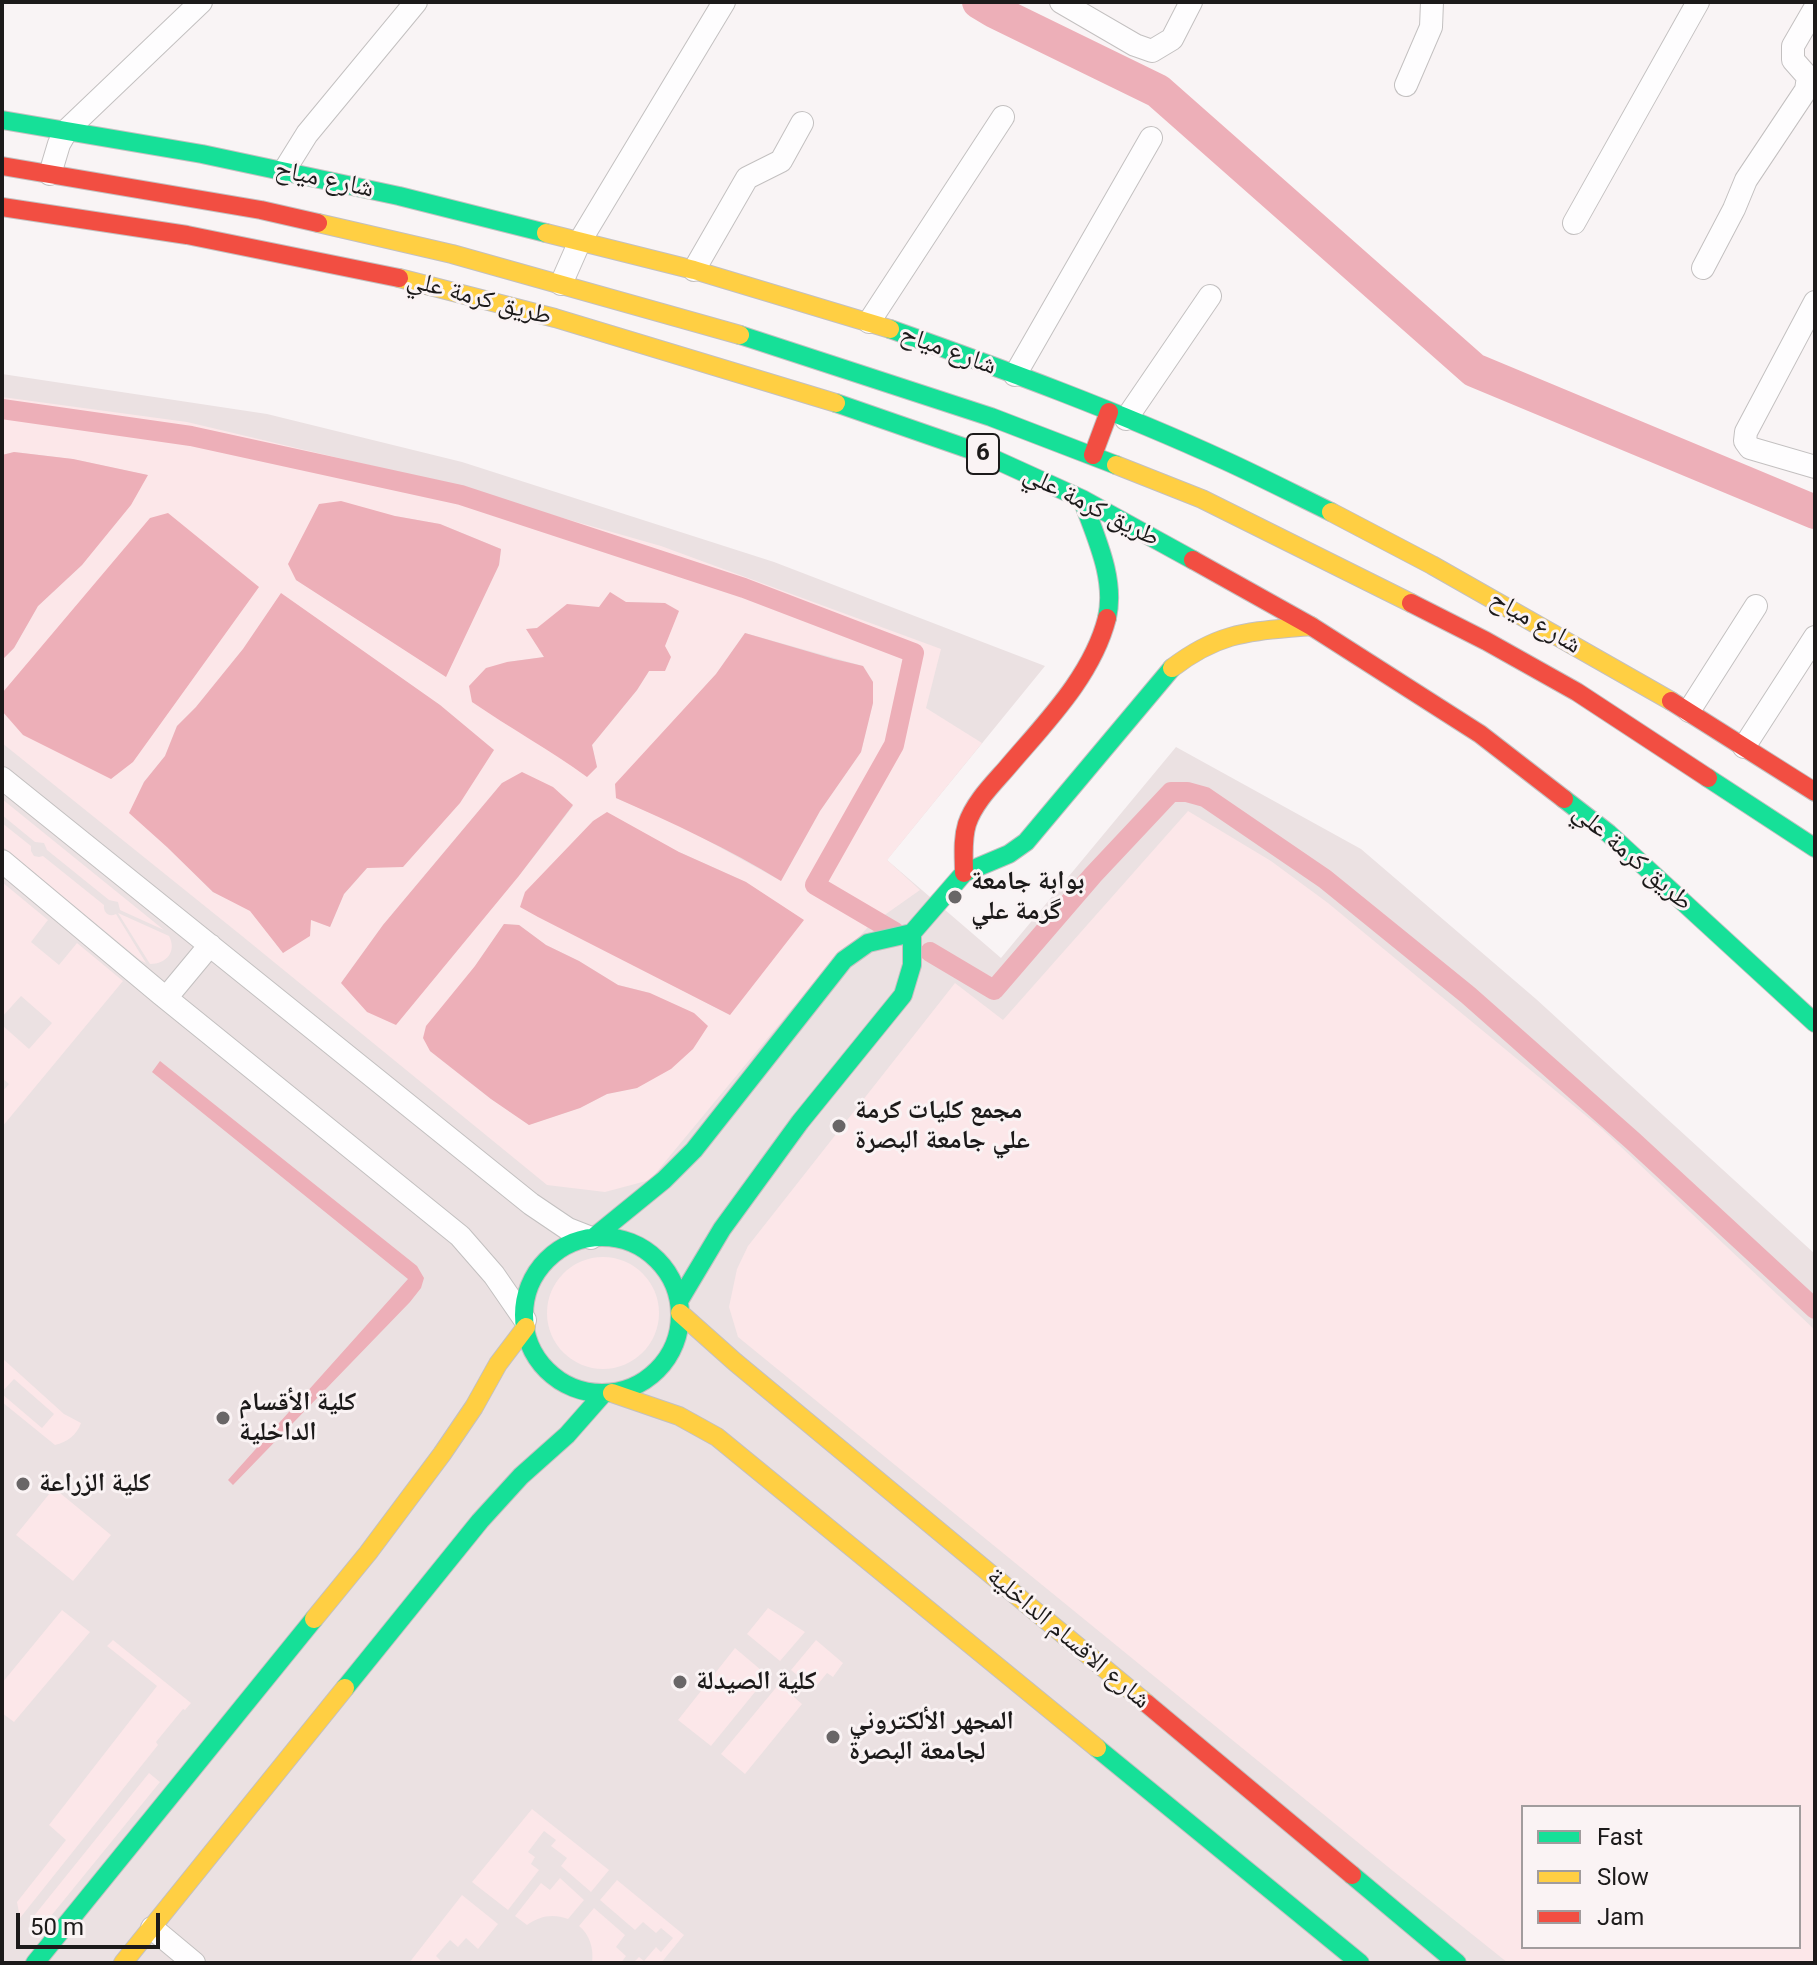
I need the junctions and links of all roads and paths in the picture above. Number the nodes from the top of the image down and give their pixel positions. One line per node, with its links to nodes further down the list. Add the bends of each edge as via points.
1 (201, 2): 13 (street)
2 (416, 2): 16 (street, via 307,134)
3 (724, 2): 20 (street)
4 (1061, 2): 5 (street, via 1152,51 1172,39)
5 (1191, 2)
6 (1432, 2): 9 (street, via 1431,27)
7 (1698, 2): 19 (street)
8 (1815, 8): 21 (street, via 1793,46 1793,60 1808,77 1806,90 1746,180)
9 (1406, 85)
10 (1003, 117): 26 (street)
11 (2, 120): 13 (main road, شارع مياح)
12 (802, 123): 22 (street, via 781,161 747,178)
13 (67, 130): 16 (main road, شارع مياح); 17 (street)
14 (1151, 138): 27 (street)
15 (2, 166): 17 (main road, طريق كرمة علي / 6)
16 (284, 171): 20 (main road, شارع مياح)
17 (50, 174): 23 (main road, طريق كرمة علي / 6, via 261,210)
18 (2, 207): 31 (main road, طريق كرمة علي / 6, via 218,241 420,282 555,318 832,402 983,454)
19 (1574, 223)
20 (580, 241): 22 (main road, شارع مياح); 23 (street)
21 (1703, 268)
22 (694, 270): 26 (main road, شارع مياح)
23 (561, 284): 29 (main road, طريق كرمة علي / 6, via 711,325)
24 (1210, 296): 28 (street)
25 (1815, 302): 30 (street, via 1745,441 1750,448)
26 (869, 322): 27 (main road, شارع مياح)
27 (1015, 375): 28 (main road, شارع مياح)
28 (1118, 415): 29 (main road); 35 (main road, شارع مياح, via 1361,527)
29 (1093, 455): 39 (main road, طريق كرمة علي / 6, via 1202,499 1486,641 1577,692)
30 (1815, 467)
31 (1082, 499): 33 (main road, طريق كرمة علي / 6); 41 (main road, via 1108,581 1108,612 1100,641 1063,701 977,804 966,826)
32 (1756, 606): 35 (street)
33 (1311, 626): 41 (main road, via 1242,633 1192,653 1153,689 1026,842); 45 (main road, طريق كرمة علي / 6, via 1480,734 1597,824)
34 (1815, 637): 36 (street)
35 (1689, 711): 36 (main road, شارع مياح)
36 (1744, 747): 38 (main road, شارع مياح)
37 (2, 778): 43 (street)
38 (1815, 792)
39 (1815, 848)
40 (2, 861): 44 (street)
41 (964, 873): 42 (main road)
42 (912, 933): 46 (main road, via 868,943 844,960 694,1150); 47 (main road, via 912,975 903,995 722,1229)
43 (210, 945): 44 (street); 46 (street, via 531,1204)
44 (166, 998): 48 (street, via 460,1236 494,1275)
45 (1815, 1023)
46 (592, 1238): 47 (main road, via 617,1238 657,1260 671,1279); 48 (main road, via 562,1248 546,1261 526,1299)
47 (680, 1307): 49 (main road, via 677,1336 654,1374 634,1387); 55 (main road, شارع الاقسام الداخلية, via 735,1362)
48 (525, 1324): 49 (main road, via 532,1349 561,1382 581,1391); 52 (main road, via 442,1454 368,1553)
49 (608, 1393): 50 (main road, via 480,1521); 54 (main road, via 679,1416 717,1437)
50 (152, 1928): 51 (main road); 53 (street)
51 (131, 1960)
52 (35, 1963)
53 (194, 1963)
54 (1360, 1963)
55 (1457, 1963)

